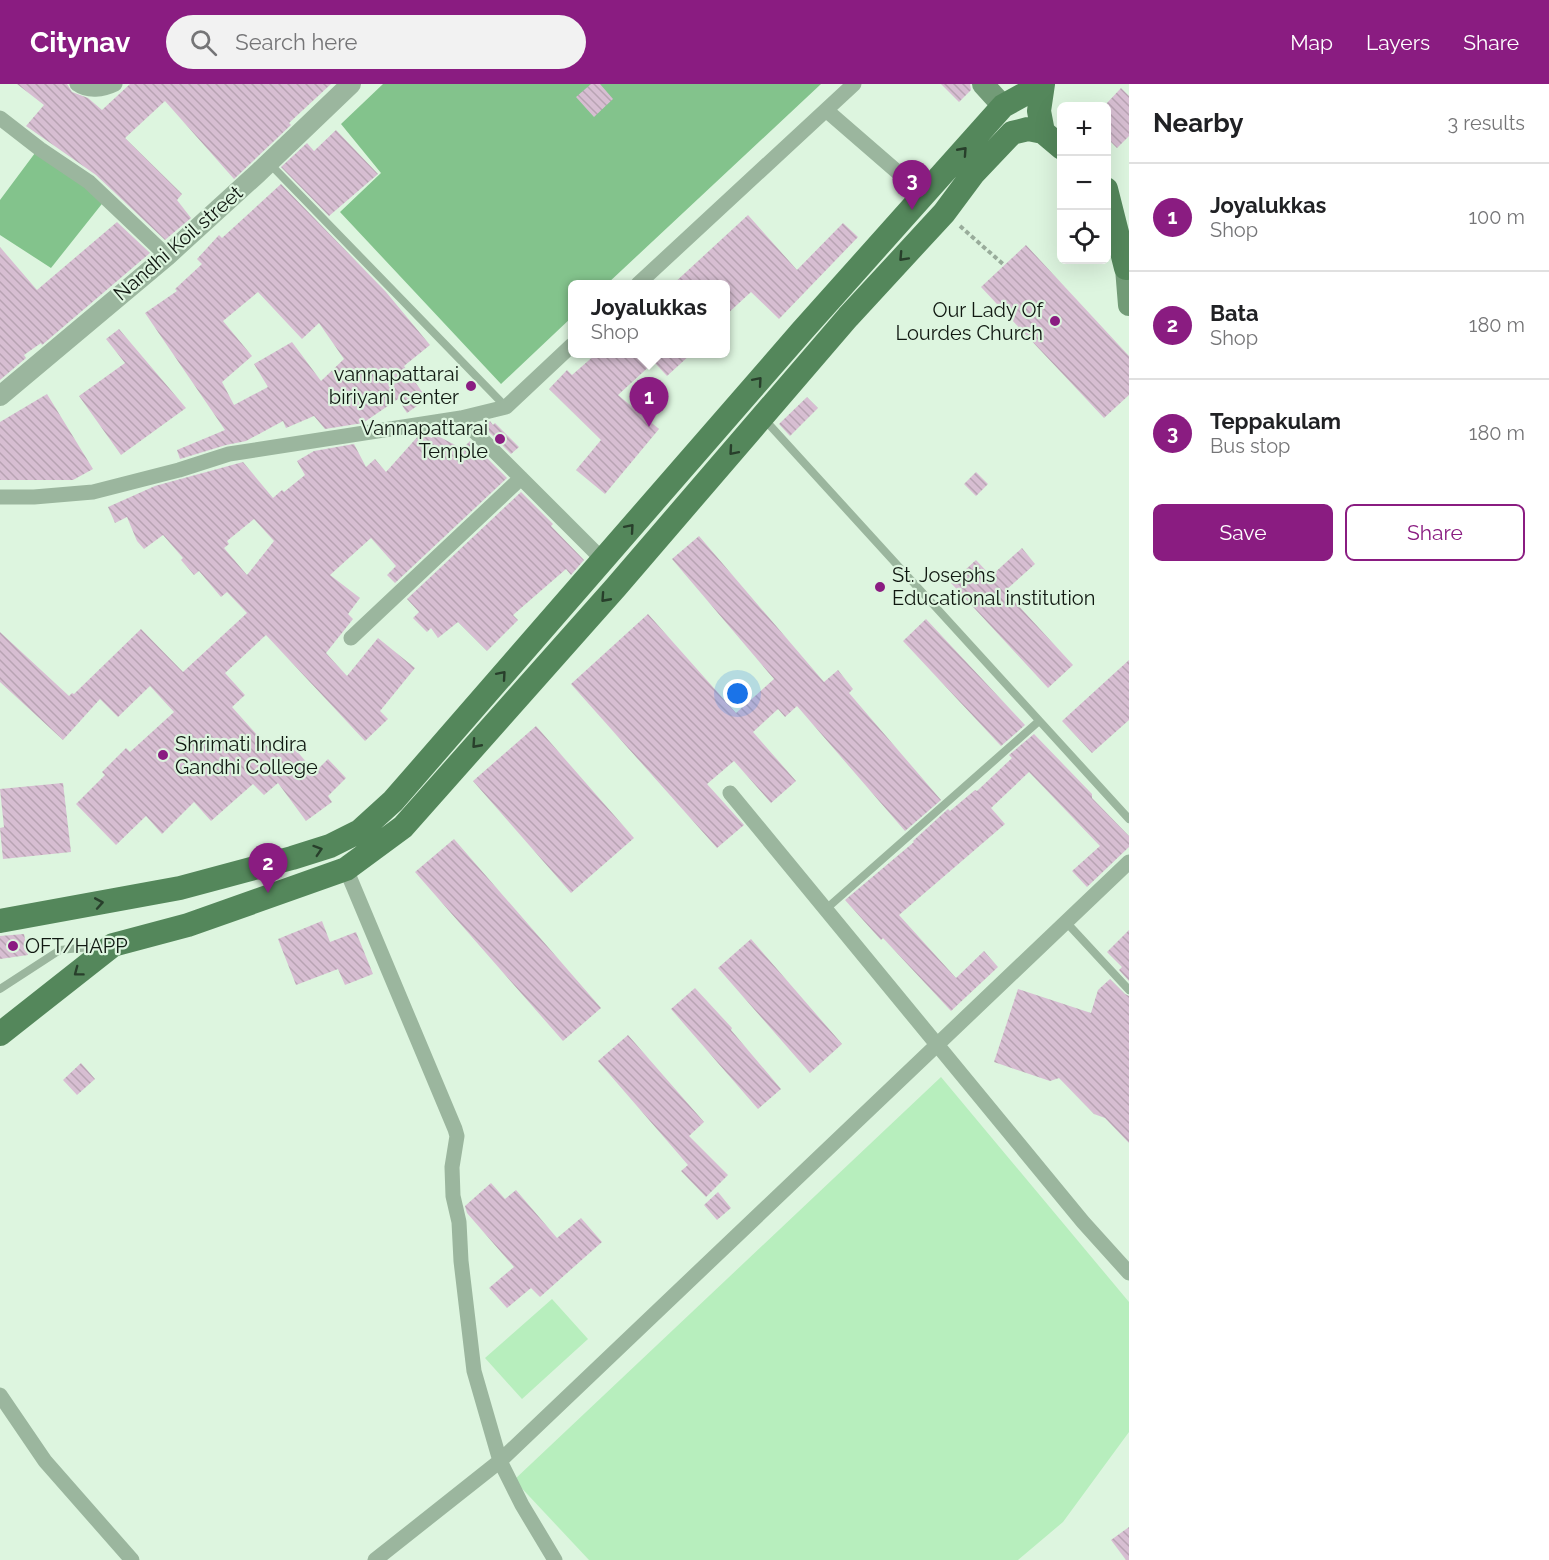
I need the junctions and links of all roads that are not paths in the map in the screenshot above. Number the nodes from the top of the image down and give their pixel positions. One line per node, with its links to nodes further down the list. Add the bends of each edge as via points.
1 (77, 84): 2 (street, via 98,89)
2 (115, 84)
3 (351, 84): 12 (street, Nandhi Koil street)
4 (854, 84): 8 (street)
5 (982, 84): 7 (main road)
6 (1043, 84): 7 (main road); 10 (main road, via 1039,111)
7 (1003, 106): 15 (main road, one-way to 7)
8 (826, 110): 15 (street); 19 (street)
9 (0, 118): 17 (street, via 89,182)
10 (1043, 132): 11 (main road); 24 (main road, one-way to 24, via 1028,129 1012,133)
11 (1057, 144)
12 (268, 163): 17 (street, Nandhi Koil street); 23 (lane)
13 (1111, 187): 14 (main road)
14 (1129, 188)
15 (924, 195): 28 (main road, one-way to 15)
16 (1111, 202): 18 (main road)
17 (167, 256): 22 (street, Nandhi Koil street)
18 (1128, 266): 20 (main road)
19 (643, 280)
20 (1129, 305)
21 (568, 350): 23 (street)
22 (0, 396)
23 (506, 407): 25 (street)
24 (762, 417): 30 (lane); 34 (main road, one-way to 34, via 403,827)
25 (461, 418): 26 (street); 27 (street, via 229,454 93,492)
26 (521, 478): 28 (street); 29 (street)
27 (0, 497)
28 (603, 559): 35 (main road, one-way to 28, via 330,846 360,831 393,801)
29 (351, 638)
30 (1039, 720): 32 (lane); 36 (lane)
31 (730, 793): 36 (street)
32 (1129, 819)
33 (1129, 862): 38 (street)
34 (346, 868): 39 (main road); 47 (street, via 457,1136 453,1196 474,1371)
35 (180, 888): 37 (main road, one-way to 35); 39 (main road)
36 (826, 909): 44 (street)
37 (0, 921)
38 (1066, 922): 42 (lane); 44 (street)
39 (188, 925): 40 (main road)
40 (113, 945): 41 (lane, via 60,950); 43 (main road, one-way to 43)
41 (0, 989)
42 (1129, 990)
43 (0, 1034)
44 (936, 1044): 45 (street); 47 (street)
45 (1129, 1273)
46 (0, 1395): 48 (street, via 45,1461)
47 (500, 1461): 49 (street); 50 (street)
48 (132, 1560)
49 (375, 1560)
50 (555, 1560)

